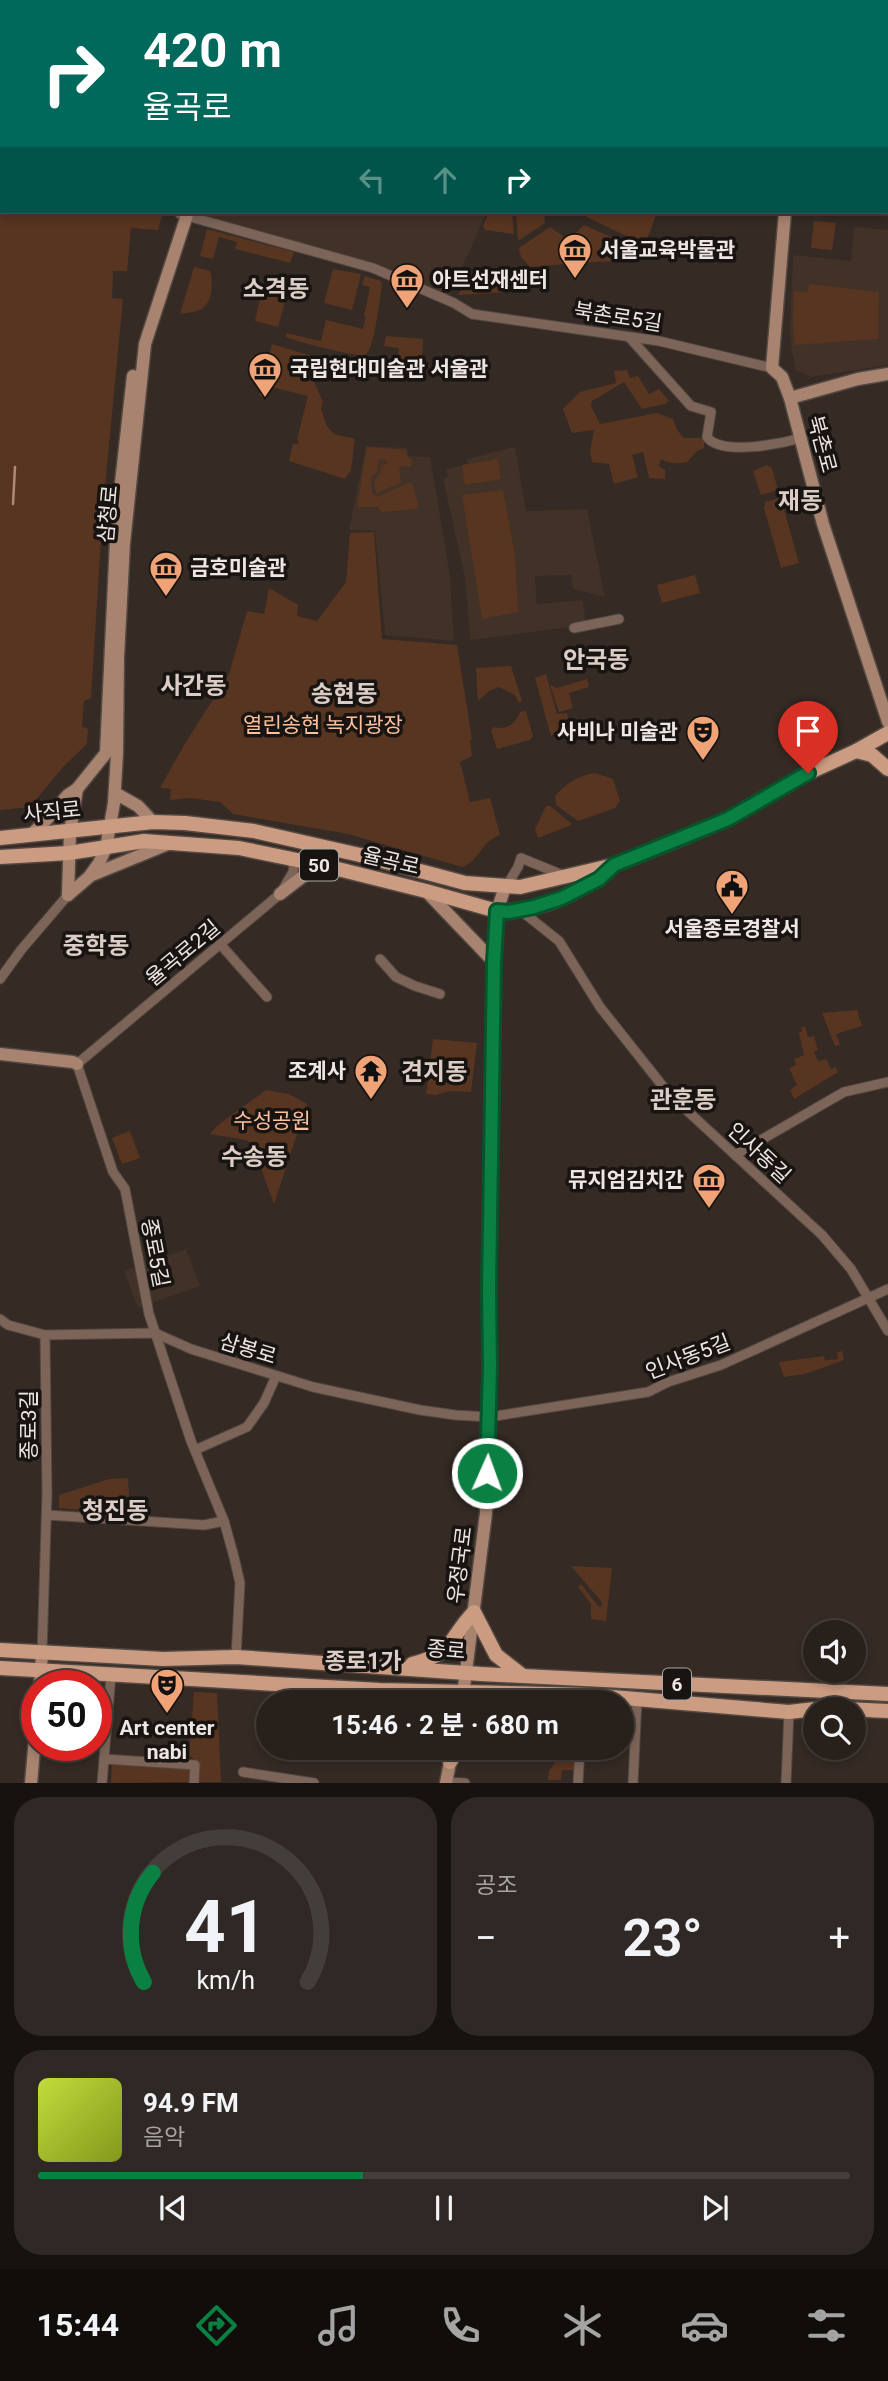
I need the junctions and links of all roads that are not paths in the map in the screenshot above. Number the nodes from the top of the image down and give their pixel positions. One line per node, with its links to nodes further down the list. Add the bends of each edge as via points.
1 (184, 214): 3 (street, 북촌로5길, via 373,268 472,314); 14 (street, 삼청로, via 140,338 133,375 117,519 106,753); 15 (street, 삼청로, via 145,344 124,543)
2 (785, 214): 4 (street)
3 (630, 338): 4 (street, 북촌로5길); 7 (street, via 691,406 714,412 707,437 712,443 729,447)
4 (772, 368): 6 (street, 북촌로, via 782,377)
5 (888, 374): 6 (street)
6 (790, 398): 7 (street, 북촌로)
7 (800, 438): 10 (street, 북촌로)
8 (619, 619): 9 (street)
9 (574, 628)
10 (888, 722)
11 (888, 733): 12 (main road, 율곡로)
12 (856, 751): 13 (main road, via 872,755); 26 (main road, 율곡로, via 728,819)
13 (888, 769)
14 (77, 789): 18 (street); 19 (street, 삼청로)
15 (115, 793): 16 (street); 17 (street, 삼청로)
16 (153, 821): 17 (main road, 율곡로); 30 (main road, 율곡로, via 254,831 464,883)
17 (109, 827): 18 (main road, 사직로); 22 (street, 삼청로)
18 (70, 832): 19 (main road, 사직로); 23 (street)
19 (31, 835): 20 (main road, 사직로)
20 (0, 838)
21 (168, 844): 22 (main road, 율곡로 / 50, via 144,841); 25 (main road, 율곡로 / 50, via 239,848); 29 (street)
22 (106, 848): 23 (main road, 사직로 / 50); 29 (street)
23 (69, 853): 24 (main road, 사직로 / 50); 33 (street)
24 (0, 857)
25 (289, 859): 27 (main road, 율곡로 / 50); 32 (street, 율곡로2길, via 293,872)
26 (614, 865): 28 (main road, 율곡로); 34 (main road, 율곡로, via 599,879 562,898)
27 (326, 866): 31 (main road, 율곡로 / 50); 32 (street, via 306,874)
28 (567, 876): 30 (main road, 율곡로); 30 (street, via 521,858)
29 (89, 877): 33 (street)
30 (505, 887): 35 (street, 우정국로)
31 (426, 891): 35 (main road, 율곡로 / 50); 38 (street)
32 (280, 894): 36 (street, 율곡로2길)
33 (68, 895): 39 (street)
34 (520, 910): 35 (main road, 율곡로); 46 (street, 인사동길, via 559,941 600,1007 669,1094)
35 (497, 911): 38 (street, 우정국로)
36 (220, 944): 41 (street); 44 (street, 율곡로2길)
37 (380, 959): 40 (street, via 396,977)
38 (494, 962): 54 (street, 우정국로)
39 (0, 979)
40 (440, 994)
41 (267, 997)
42 (0, 1054): 44 (street)
43 (0, 1059): 44 (street)
44 (77, 1064): 51 (street, 종로5길, via 113,1172 125,1189)
45 (888, 1082): 46 (street, via 844,1091)
46 (735, 1155): 48 (street, 인사동길, via 822,1235)
47 (888, 1289): 48 (street, 인사동5길)
48 (867, 1297): 50 (street, 인사동길); 54 (street, 인사동5길, via 648,1392)
49 (0, 1319): 52 (street, 삼봉로)
50 (888, 1331)
51 (155, 1333): 52 (street, 삼봉로); 53 (street, 삼봉로); 55 (street, 종로5길)
52 (45, 1335): 56 (street, 종로3길)
53 (276, 1376): 54 (street, 삼봉로, via 420,1410); 55 (street, via 247,1427)
54 (489, 1417): 58 (street, 우정국로, via 486,1513)
55 (195, 1450): 57 (street, 종로5길)
56 (47, 1515): 57 (street, via 204,1525); 60 (street, 종로3길)
57 (224, 1521): 61 (street, 종로5길, via 240,1583)
58 (474, 1612): 62 (main road, via 444,1651); 66 (street, 우정국로); 68 (main road, via 496,1655)
59 (0, 1650): 60 (main road, 종로 / 6)
60 (42, 1653): 61 (main road, 종로 / 6, via 163,1659); 64 (street)
61 (236, 1657): 62 (main road, 종로 / 6)
62 (400, 1667): 66 (main road, 종로 / 6)
63 (0, 1668): 65 (main road, 종로 / 6)
64 (41, 1670)
65 (21, 1673)
66 (465, 1673): 68 (main road, 종로 / 6); 70 (street, 우정국로)
67 (112, 1675): 69 (main road, 종로 / 6)
68 (523, 1676): 71 (main road, 종로 / 6)
69 (379, 1690)
70 (463, 1690)
71 (888, 1694)
72 (634, 1700): 73 (main road, 종로 / 6)
73 (638, 1700): 75 (main road, 종로 / 6); 89 (street)
74 (888, 1711): 75 (main road, 종로 / 6, via 824,1708)
75 (789, 1712): 90 (street)
76 (112, 1760): 85 (street, via 195,1765)
77 (451, 1760): 82 (street)
78 (579, 1760): 88 (street)
79 (33, 1761): 83 (street)
80 (104, 1761): 84 (street)
81 (243, 1772): 86 (street)
82 (447, 1782): 87 (street)
83 (31, 1783)
84 (102, 1783)
85 (194, 1783)
86 (314, 1783)
87 (465, 1783)
88 (578, 1783)
89 (633, 1783)
90 (786, 1783)

